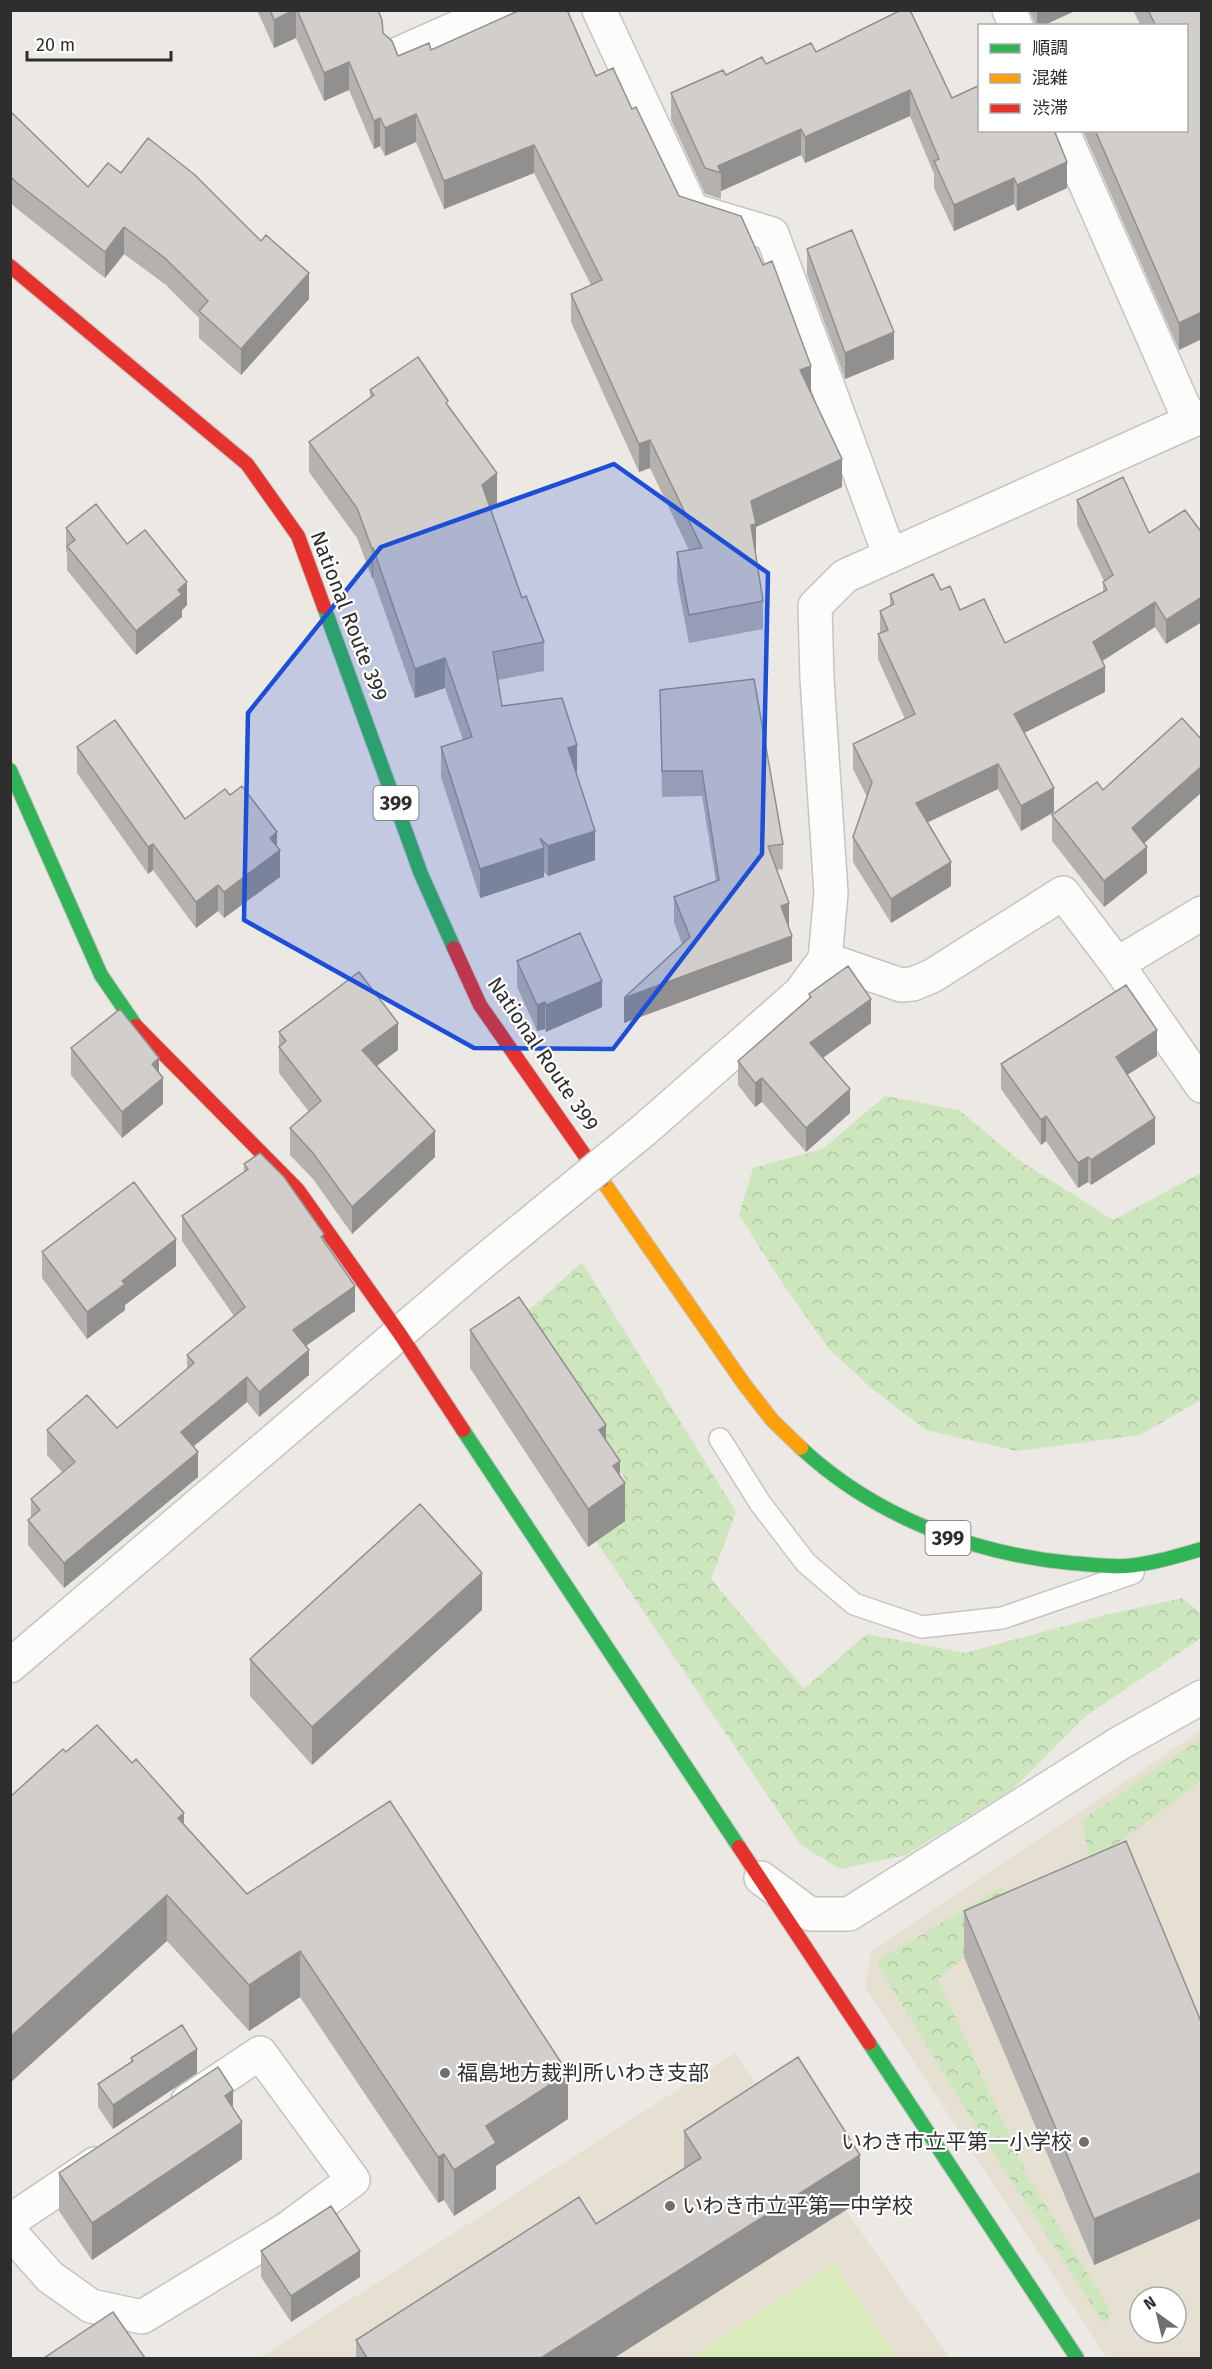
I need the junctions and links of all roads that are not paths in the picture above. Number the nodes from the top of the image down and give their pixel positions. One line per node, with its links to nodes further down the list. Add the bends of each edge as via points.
1 (497, 10): 5 (street)
2 (599, 10): 9 (street, via 692,210 772,234)
3 (1009, 10): 4 (street)
4 (1015, 24)
5 (400, 53)
6 (1063, 132): 8 (street)
7 (10, 266): 17 (main road, National Route 399 / 399, via 247,464 298,536 421,874 480,1005 771,1419 807,1454 851,1487 956,1541 1008,1556 1126,1566)
8 (1196, 418): 9 (street)
9 (890, 556): 12 (street, via 845,576 815,606 831,893)
10 (10, 770): 15 (main road, via 101,975 138,1029 298,1190)
11 (1202, 913): 13 (street)
12 (825, 959): 13 (street, via 901,985 913,984 932,976 1063,893); 15 (street, bridge, via 800,993 644,1130)
13 (1117, 964): 14 (street)
14 (1202, 1086)
15 (400, 1334): 18 (street); 20 (main road)
16 (720, 1439): 17 (lane, via 760,1503 806,1563 854,1604 922,1627 1002,1618)
17 (1200, 1550)
18 (10, 1666)
19 (1202, 1697): 20 (street, via 1120,1743 849,1914 810,1914)
20 (757, 1875): 25 (main road)
21 (164, 2117): 24 (street, via 260,2053 352,2180 286,2229 142,2317 91,2306 50,2277)
22 (116, 2150): 23 (street)
23 (10, 2221)
24 (10, 2232)
25 (1077, 2358)

